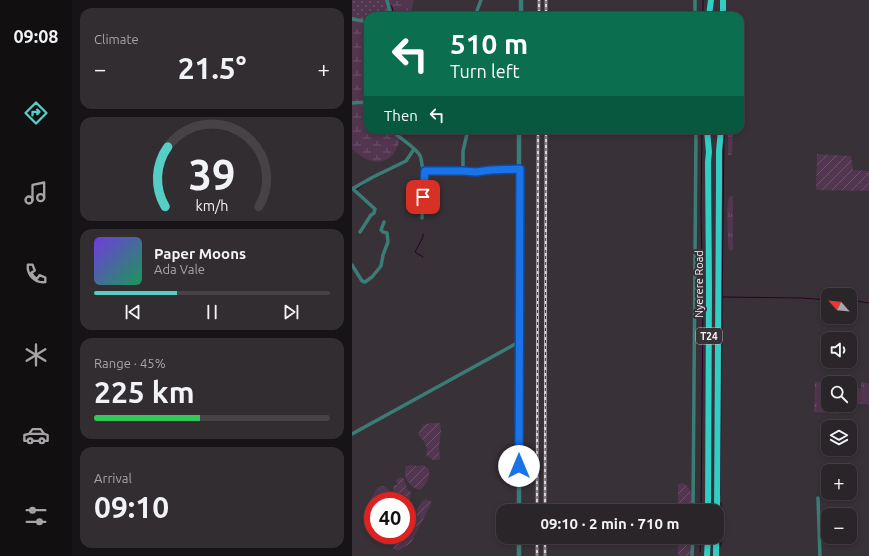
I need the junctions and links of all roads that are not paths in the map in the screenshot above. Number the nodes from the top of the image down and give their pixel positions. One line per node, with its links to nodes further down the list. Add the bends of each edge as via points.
1 (387, 0): 7 (street)
2 (480, 0): 8 (street)
3 (521, 0): 9 (street)
4 (695, 0): 10 (street)
5 (712, 0): 11 (highway)
6 (723, 0): 12 (highway)
7 (390, 12)
8 (476, 12)
9 (521, 12)
10 (696, 12)
11 (710, 12)
12 (723, 12)
13 (352, 19): 14 (street)
14 (364, 21)
15 (364, 102): 16 (street)
16 (352, 103)
17 (397, 134): 23 (street)
18 (467, 134): 26 (street, via 463,151)
19 (520, 134): 24 (street)
20 (696, 134): 36 (street)
21 (707, 134): 37 (highway, Nyerere Road / T24, via 710,287)
22 (721, 134): 38 (highway, Nyerere Road / T24, via 719,151)
23 (414, 149): 25 (street, via 420,155); 27 (street, via 406,161)
24 (520, 169): 26 (street); 32 (street)
25 (425, 171): 26 (street); 28 (street)
26 (463, 171)
27 (353, 189): 30 (street, via 375,209)
28 (422, 218)
29 (384, 222): 31 (street, via 381,230 387,233 388,242 380,268 366,282 362,281)
30 (360, 232)
31 (352, 265)
32 (520, 342): 33 (street); 35 (street)
33 (352, 434)
34 (818, 498): 47 (street)
35 (519, 504)
36 (693, 504)
37 (708, 504)
38 (716, 504)
39 (519, 544): 43 (street)
40 (693, 544): 44 (street)
41 (708, 544): 45 (highway)
42 (716, 544): 46 (highway)
43 (519, 556)
44 (692, 556)
45 (707, 556)
46 (716, 556)
47 (820, 556)

